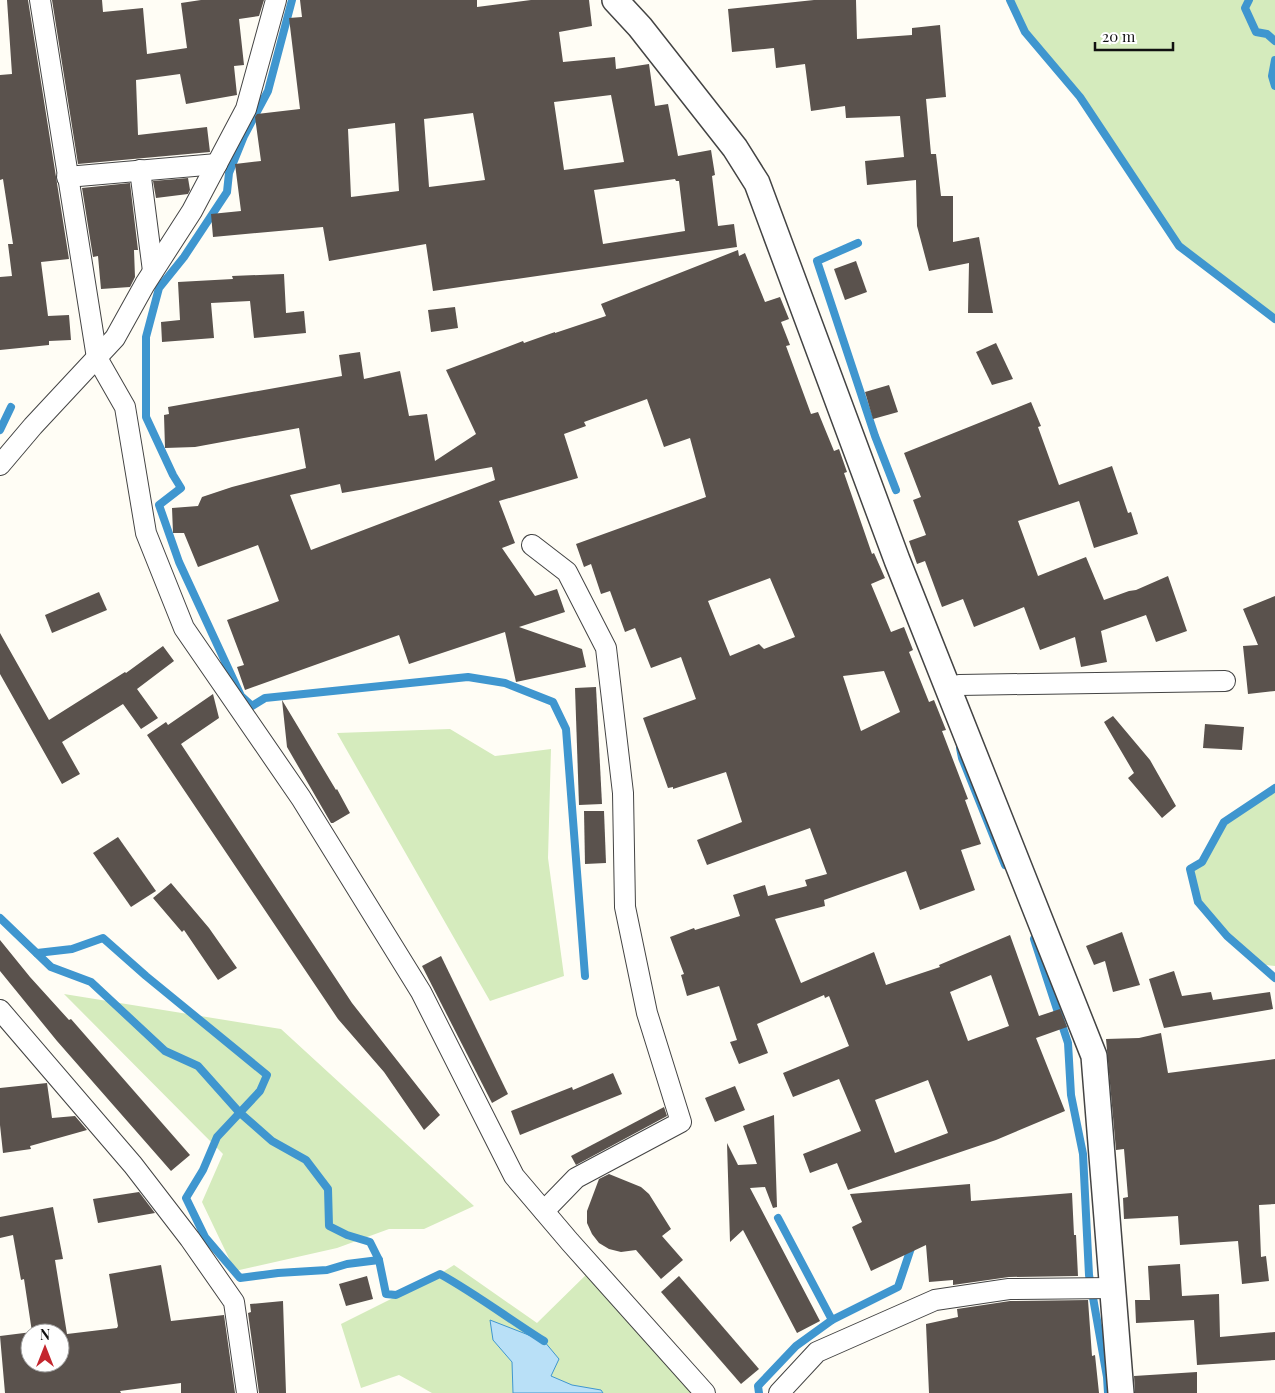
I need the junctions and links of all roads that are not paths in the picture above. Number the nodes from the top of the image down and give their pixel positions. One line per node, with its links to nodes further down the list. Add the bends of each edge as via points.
1 (40, 0): 6 (street)
2 (276, 0): 4 (street, via 246,108)
3 (615, 0): 12 (street, via 735,148 757,183 897,560)
4 (217, 164): 5 (street); 7 (street)
5 (140, 170): 6 (street); 7 (street)
6 (67, 177): 8 (street)
7 (153, 271): 8 (street, via 115,338)
8 (97, 358): 9 (street); 14 (street, via 125,407 146,533 184,628 301,798 421,992 514,1176)
9 (0, 465)
10 (532, 545): 14 (street, via 567,572 606,648 623,793 625,907 648,1013 681,1122 576,1178)
11 (1225, 681): 12 (street, via 959,685)
12 (949, 688): 15 (street, via 1094,1056)
13 (0, 1010): 16 (street, via 133,1166 234,1302)
14 (544, 1211): 17 (street)
15 (1112, 1288): 18 (street, via 1009,1289 935,1300 816,1352); 19 (street)
16 (247, 1393)
17 (705, 1393)
18 (779, 1393)
19 (1121, 1393)

